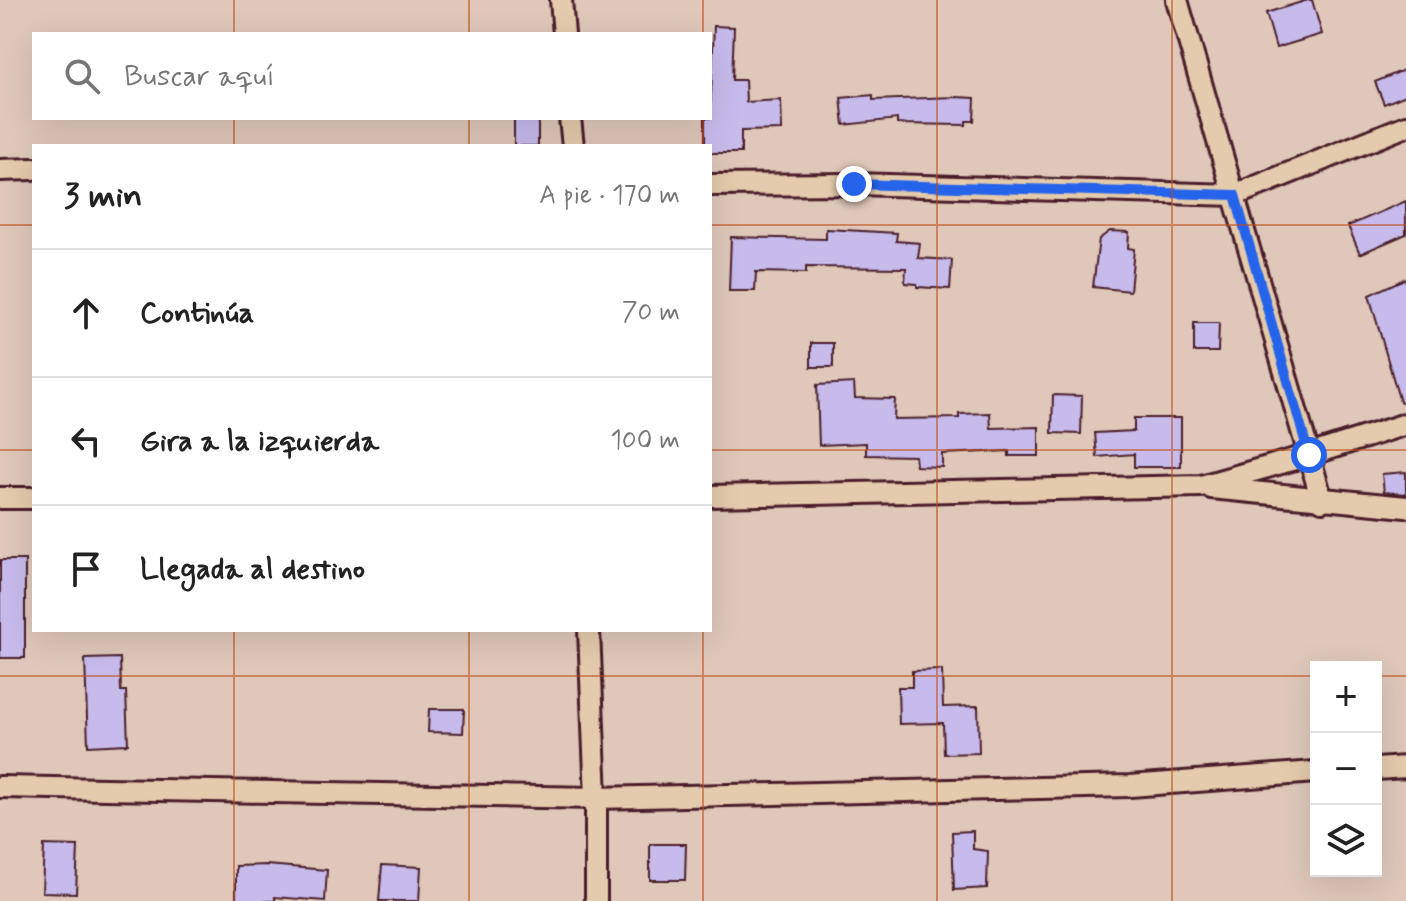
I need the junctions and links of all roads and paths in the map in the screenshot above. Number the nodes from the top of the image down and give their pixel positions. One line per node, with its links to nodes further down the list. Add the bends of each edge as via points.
1 (561, 0): 3 (street)
2 (1177, 0): 10 (street)
3 (564, 32)
4 (570, 120): 6 (street)
5 (1406, 126): 10 (street)
6 (573, 144)
7 (32, 169): 8 (street)
8 (0, 170)
9 (712, 185): 10 (street)
10 (1235, 195): 12 (street)
11 (1406, 424): 12 (street)
12 (1309, 455): 13 (street); 17 (street)
13 (1201, 486): 14 (street); 17 (street)
14 (712, 496)
15 (0, 498): 16 (street)
16 (32, 498)
17 (1322, 501): 18 (street)
18 (1406, 507)
19 (589, 632): 24 (street)
20 (1406, 767): 21 (street)
21 (1382, 769)
22 (1310, 772): 24 (street, via 1130,786)
23 (0, 787): 24 (street)
24 (596, 798): 25 (street)
25 (596, 901)

